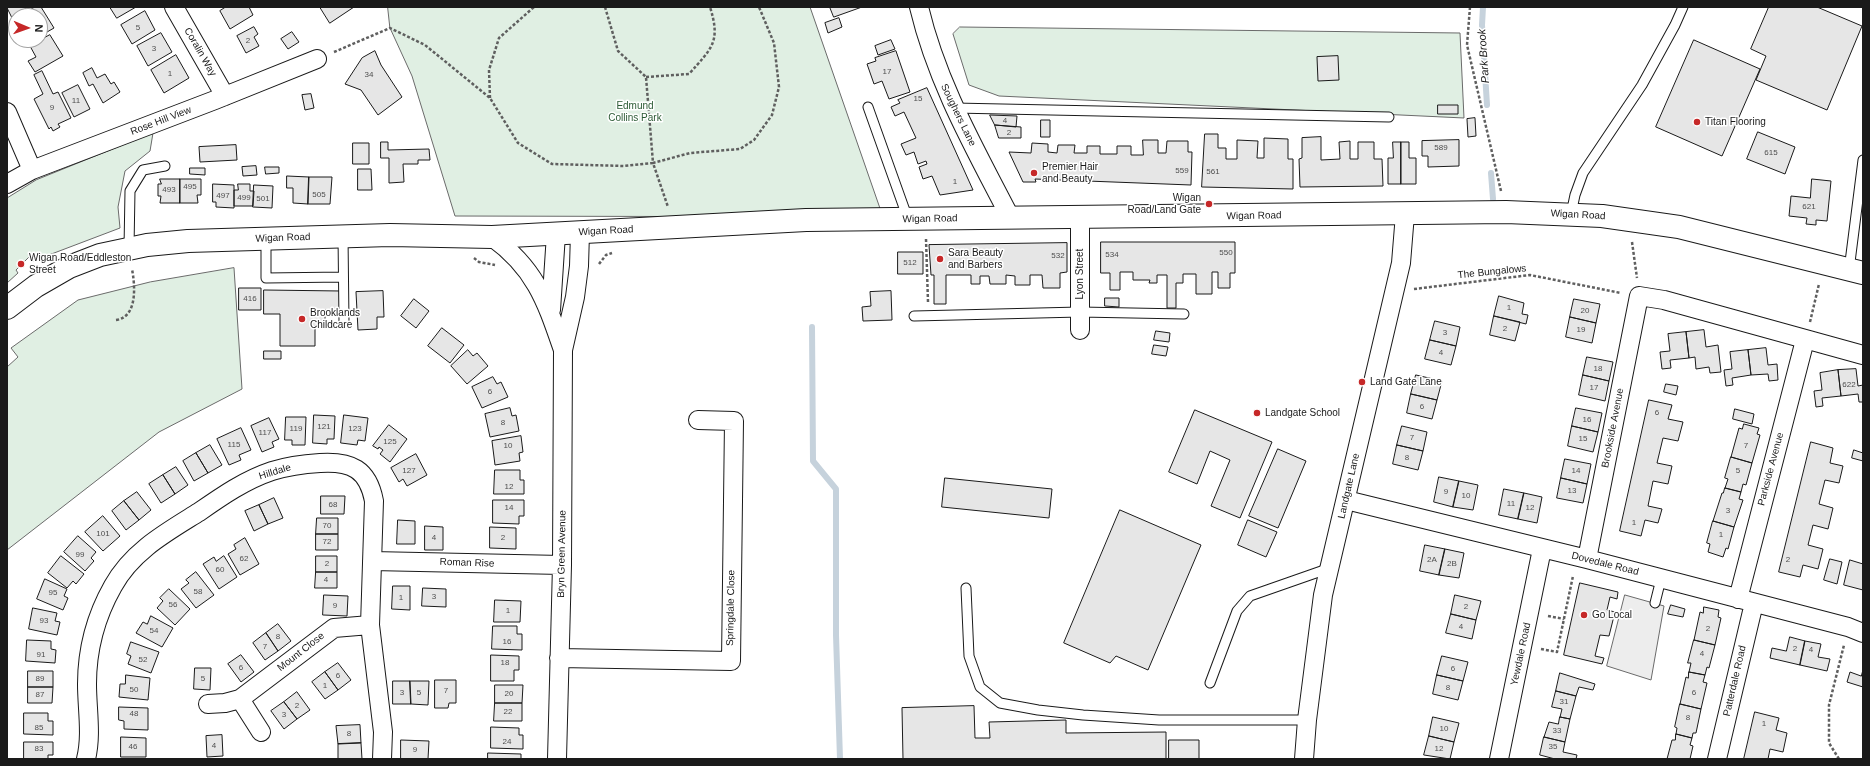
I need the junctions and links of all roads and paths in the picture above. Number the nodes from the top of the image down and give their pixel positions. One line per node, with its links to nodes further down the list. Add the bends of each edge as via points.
1 (174, 7): 11 (street, Coralin Way)
2 (534, 7): 12 (path, via 499,38 490,70)
3 (605, 7): 10 (path, via 618,51)
4 (710, 7): 10 (path, via 715,24 712,49 690,74)
5 (759, 7): 18 (path, via 774,43 779,88 772,115 754,140 740,149 690,153)
6 (919, 7): 14 (street, Soughers Lane, via 928,44)
7 (1470, 7): 22 (path, via 1467,45)
8 (1683, 7): 24 (lane, via 1642,85 1583,174)
9 (317, 59): 11 (street, Rose Hill View); 12 (path, via 390,28 425,44)
10 (646, 77): 18 (path)
11 (225, 96): 20 (street, Rose Hill View)
12 (490, 98): 18 (path, via 518,142 552,164 624,166)
13 (868, 107): 27 (lane)
14 (954, 108): 16 (lane); 25 (street, Soughers Lane)
15 (7, 112): 20 (street)
16 (1389, 117)
17 (1863, 160): 39 (lane)
18 (654, 163): 29 (path)
19 (165, 166): 35 (lane, via 143,170 130,191)
20 (32, 170): 21 (street, Rose Hill View)
21 (7, 184)
22 (1506, 212): 23 (main road, Wigan Road); 24 (main road, Wigan Road)
23 (1405, 214): 26 (main road, Wigan Road); 41 (street, Landgate Lane, via 1403,249)
24 (1571, 214): 28 (main road, Wigan Road)
25 (1010, 217): 26 (main road, Wigan Road); 27 (main road, Wigan Road)
26 (1080, 218): 49 (street, Lyon Street)
27 (917, 219): 29 (main road, Wigan Road, via 806,220); 47 (path)
28 (1629, 219): 37 (main road, Wigan Road, via 1679,227); 42 (path)
29 (674, 226): 30 (main road, Wigan Road)
30 (580, 233): 31 (main road, Wigan Road); 52 (street, Bryn Green Avenue, via 575,297)
31 (556, 234): 33 (main road, Wigan Road); 45 (street, Bryn Green Avenue)
32 (343, 236): 33 (main road, Wigan Road); 34 (main road, Wigan Road); 40 (lane)
33 (492, 236): 45 (street, Bryn Green Avenue, via 514,254 528,270)
34 (266, 239): 35 (main road, Wigan Road, via 188,241); 40 (lane, via 266,278)
35 (129, 248): 43 (main road, Wigan Road, via 100,255 69,267 36,286); 48 (path, via 134,279 132,302 130,311)
36 (614, 253): 38 (path, via 603,257)
37 (1824, 264): 39 (main road, Wigan Road); 51 (path)
38 (597, 269)
39 (1856, 272)
40 (343, 277): 50 (lane)
41 (1394, 291): 42 (path, The Bungalows, via 1530,275); 55 (street, Landgate Lane)
42 (1639, 296): 51 (street, via 1664,300); 57 (street, Brookside Avenue)
43 (7, 308)
44 (1184, 314): 49 (lane)
45 (551, 315): 52 (street, Bryn Green Avenue)
46 (914, 316): 47 (lane)
47 (929, 316): 49 (lane)
48 (116, 320)
49 (1080, 321)
50 (344, 322)
51 (1805, 340): 53 (street); 63 (street, Parkside Avenue)
52 (563, 350): 59 (street, Bryn Green Avenue)
53 (1863, 355)
54 (698, 420): 68 (street, Springdale Close, via 734,421 731,661)
55 (1346, 500): 56 (street, Dovedale Road); 60 (street, Landgate Lane)
56 (1542, 549): 57 (street, Dovedale Road); 78 (street, Yewdale Road)
57 (1582, 558): 61 (street, Dovedale Road); 67 (path)
58 (372, 560): 59 (street, Roman Rise); 65 (street, Hilldale); 74 (street, Hilldale, via 374,501 369,482 357,469 340,463 294,466 256,477 159,537 124,569 98,617 88,668 89,738)
59 (562, 565): 68 (street, Bryn Green Avenue)
60 (1330, 568): 69 (lane, via 1250,596 1237,611); 72 (street, Landgate Lane, via 1323,595)
61 (1661, 578): 63 (street, Dovedale Road); 64 (lane)
62 (966, 588): 72 (lane, via 970,656 980,687 1000,703 1083,715 1159,720)
63 (1746, 601): 66 (street, Dovedale Road); 79 (street, Patterdale Road)
64 (1655, 603)
65 (370, 625): 70 (street, Mount Close, via 334,628); 75 (street, Hilldale, via 382,732)
66 (1855, 630): 80 (path, via 1829,705 1829,743)
67 (1557, 652)
68 (559, 658): 76 (street, Bryn Green Avenue)
69 (1210, 683)
70 (240, 699): 71 (street, Mount Close); 73 (street)
71 (208, 704)
72 (1307, 720): 77 (street, Landgate Lane)
73 (261, 732)
74 (86, 759)
75 (382, 759)
76 (557, 759)
77 (1304, 759)
78 (1499, 759)
79 (1716, 759)
80 (1839, 759)

